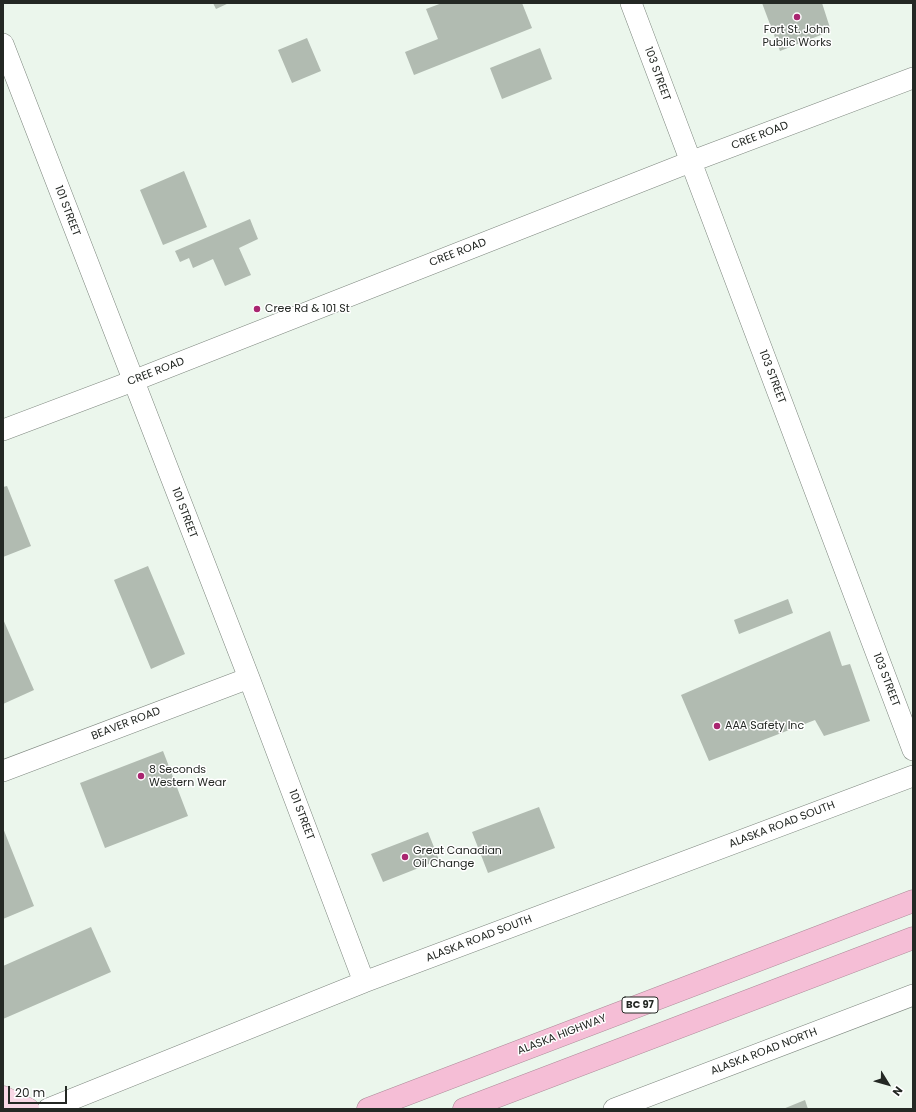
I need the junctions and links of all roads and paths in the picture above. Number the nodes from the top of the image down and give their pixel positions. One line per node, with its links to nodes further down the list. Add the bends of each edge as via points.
1 (631, 3): 4 (street, 103 STREET)
2 (3, 44): 5 (street, 101 STREET)
3 (913, 78): 4 (street, CREE ROAD)
4 (690, 162): 5 (street, CREE ROAD); 8 (street, 103 STREET)
5 (133, 381): 6 (street, CREE ROAD); 7 (street, 101 STREET)
6 (3, 430)
7 (249, 678): 9 (street, BEAVER ROAD); 13 (street, 101 STREET)
8 (913, 750)
9 (3, 771)
10 (913, 776): 13 (street, ALASKA ROAD SOUTH)
11 (913, 901): 18 (highway, ALASKA HIGHWAY / BC 97)
12 (913, 938): 19 (highway)
13 (364, 982): 17 (street, ALASKA ROAD SOUTH)
14 (913, 995): 20 (street, ALASKA ROAD NORTH)
15 (3, 1097): 16 (main road)
16 (28, 1109)
17 (48, 1109)
18 (368, 1109)
19 (464, 1109)
20 (614, 1109)

